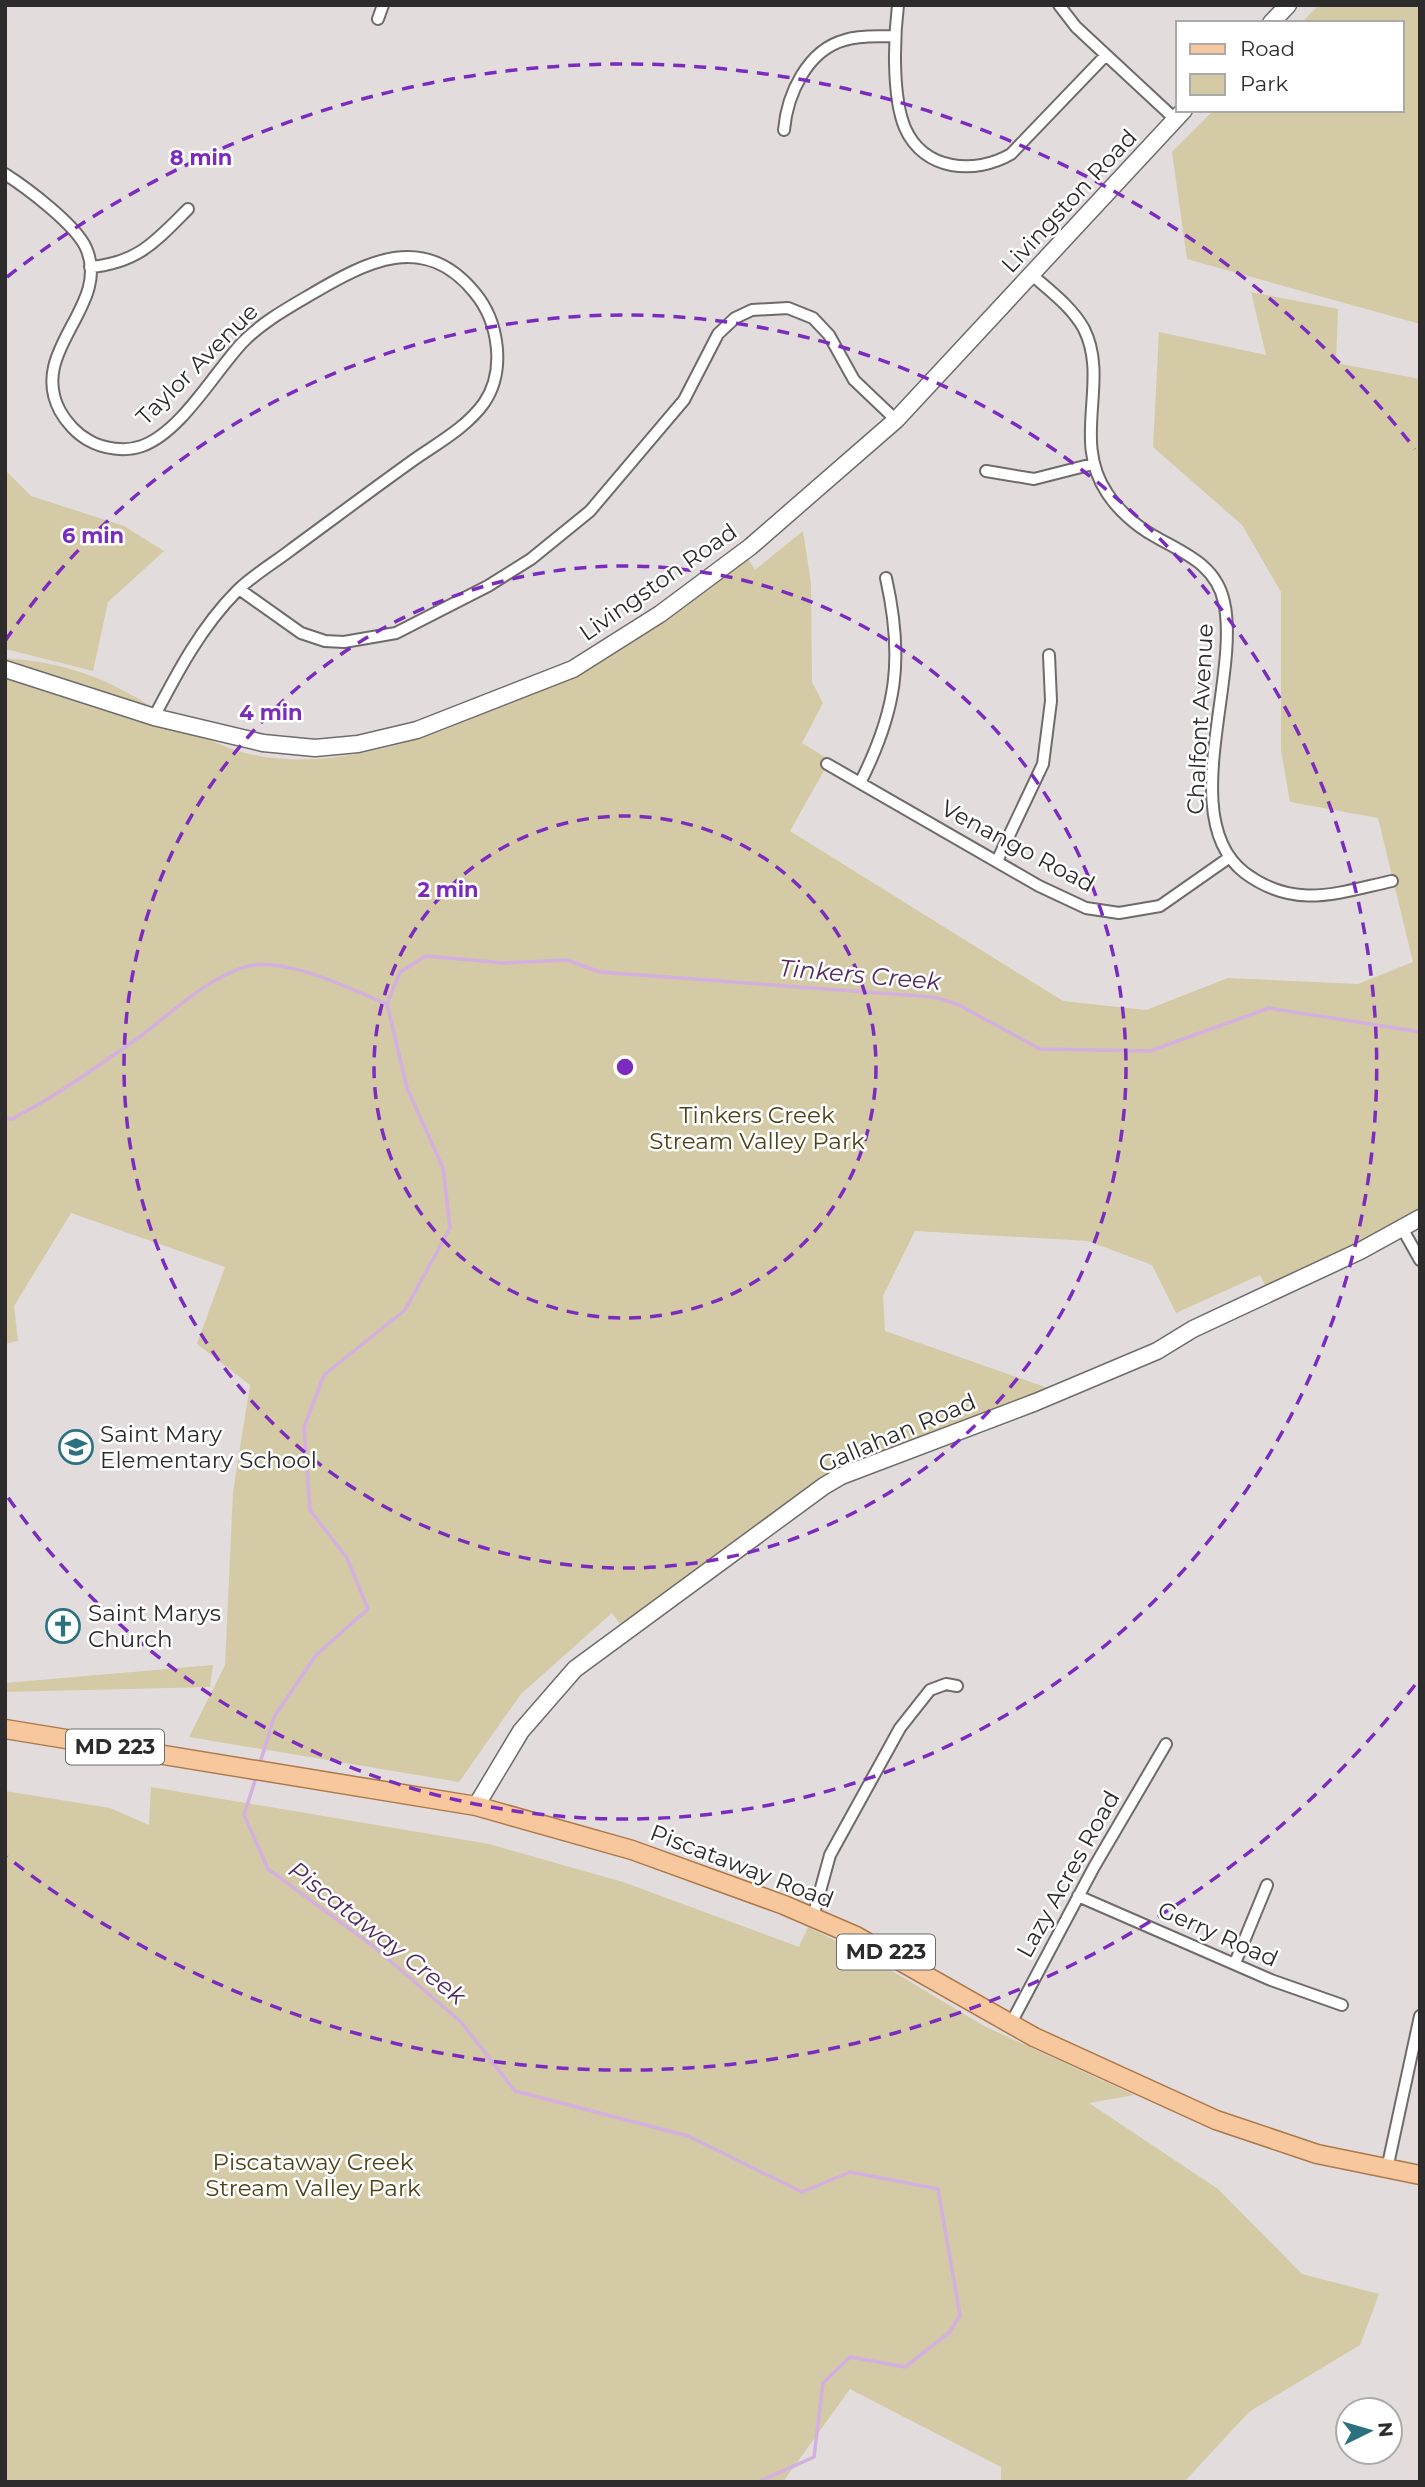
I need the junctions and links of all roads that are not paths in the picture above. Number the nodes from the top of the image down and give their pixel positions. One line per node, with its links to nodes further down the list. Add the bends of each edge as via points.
1 (383, 5): 5 (street)
2 (898, 5): 7 (street)
3 (1059, 5): 8 (street)
4 (1288, 5): 6 (main road)
5 (378, 19)
6 (1273, 21)
7 (894, 36): 8 (street, via 905,128 933,158 961,167 993,163 1011,154); 11 (street, via 841,40 818,55 789,97)
8 (1105, 55): 9 (street)
9 (1176, 112)
10 (1180, 115): 15 (main road, Livingston Road)
11 (784, 130)
12 (5, 174): 14 (street, via 76,235 87,251)
13 (188, 209): 14 (street, via 142,253)
14 (90, 267): 20 (street, Taylor Avenue, via 86,296 60,343 52,380 59,408 69,424 85,439 108,447 131,448 151,441 180,418 264,324 369,263 407,256 434,262 460,278 486,311 497,359 490,393 473,416)
15 (1032, 275): 16 (main road, Livingston Road); 17 (street, Chalfont Avenue, via 1073,313 1089,342 1093,365 1089,449)
16 (896, 420): 20 (street, via 853,380 829,335 813,318 788,308 752,310 734,318 718,334 684,400 590,511 531,559 488,586 396,633 344,642 301,633); 23 (main road, Livingston Road, via 750,547 660,614 573,669 527,688 407,733 335,747 263,743)
17 (1093, 464): 18 (street, via 1034,479); 26 (street, Chalfont Avenue, via 1117,506 1152,536 1196,560 1222,592 1226,649 1213,797 1214,824)
18 (986, 471)
19 (886, 578): 25 (street, via 892,614 893,699 884,732)
20 (239, 589): 23 (street, Taylor Avenue, via 193,646)
21 (1049, 655): 27 (street, via 1051,701 1043,764)
22 (5, 669): 23 (main road, Livingston Road)
23 (154, 717)
24 (827, 764): 25 (street, Venango Road)
25 (860, 783): 27 (street, Venango Road)
26 (1230, 857): 27 (street, Venango Road, via 1160,906 1119,913 1076,905); 28 (street, Chalfont Avenue, via 1275,892 1295,896)
27 (997, 861)
28 (1392, 881)
29 (1420, 1218): 30 (main road, Gallahan Road)
30 (1402, 1228): 31 (street); 35 (main road, Gallahan Road, via 1193,1329 1157,1351 824,1486 575,1669 521,1731)
31 (1420, 1260)
32 (957, 1686): 38 (street, via 946,1684 921,1696 900,1728 830,1855)
33 (5, 1729): 35 (main road, Piscataway Road / MD 223)
34 (1166, 1744): 37 (street, Lazy Acres Road)
35 (476, 1806): 38 (main road, Piscataway Road / MD 223, via 632,1850)
36 (1267, 1885): 39 (street)
37 (1078, 1896): 39 (street, Gerry Road); 42 (street, Lazy Acres Road)
38 (813, 1917): 42 (main road, Piscataway Road / MD 223, via 879,1948)
39 (1235, 1963): 40 (street, Gerry Road)
40 (1342, 2005)
41 (1420, 2016): 43 (street)
42 (1010, 2025): 43 (main road, Piscataway Road / MD 223, via 1216,2120 1317,2154)
43 (1387, 2169): 44 (main road, Piscataway Road / MD 223)
44 (1420, 2175)

